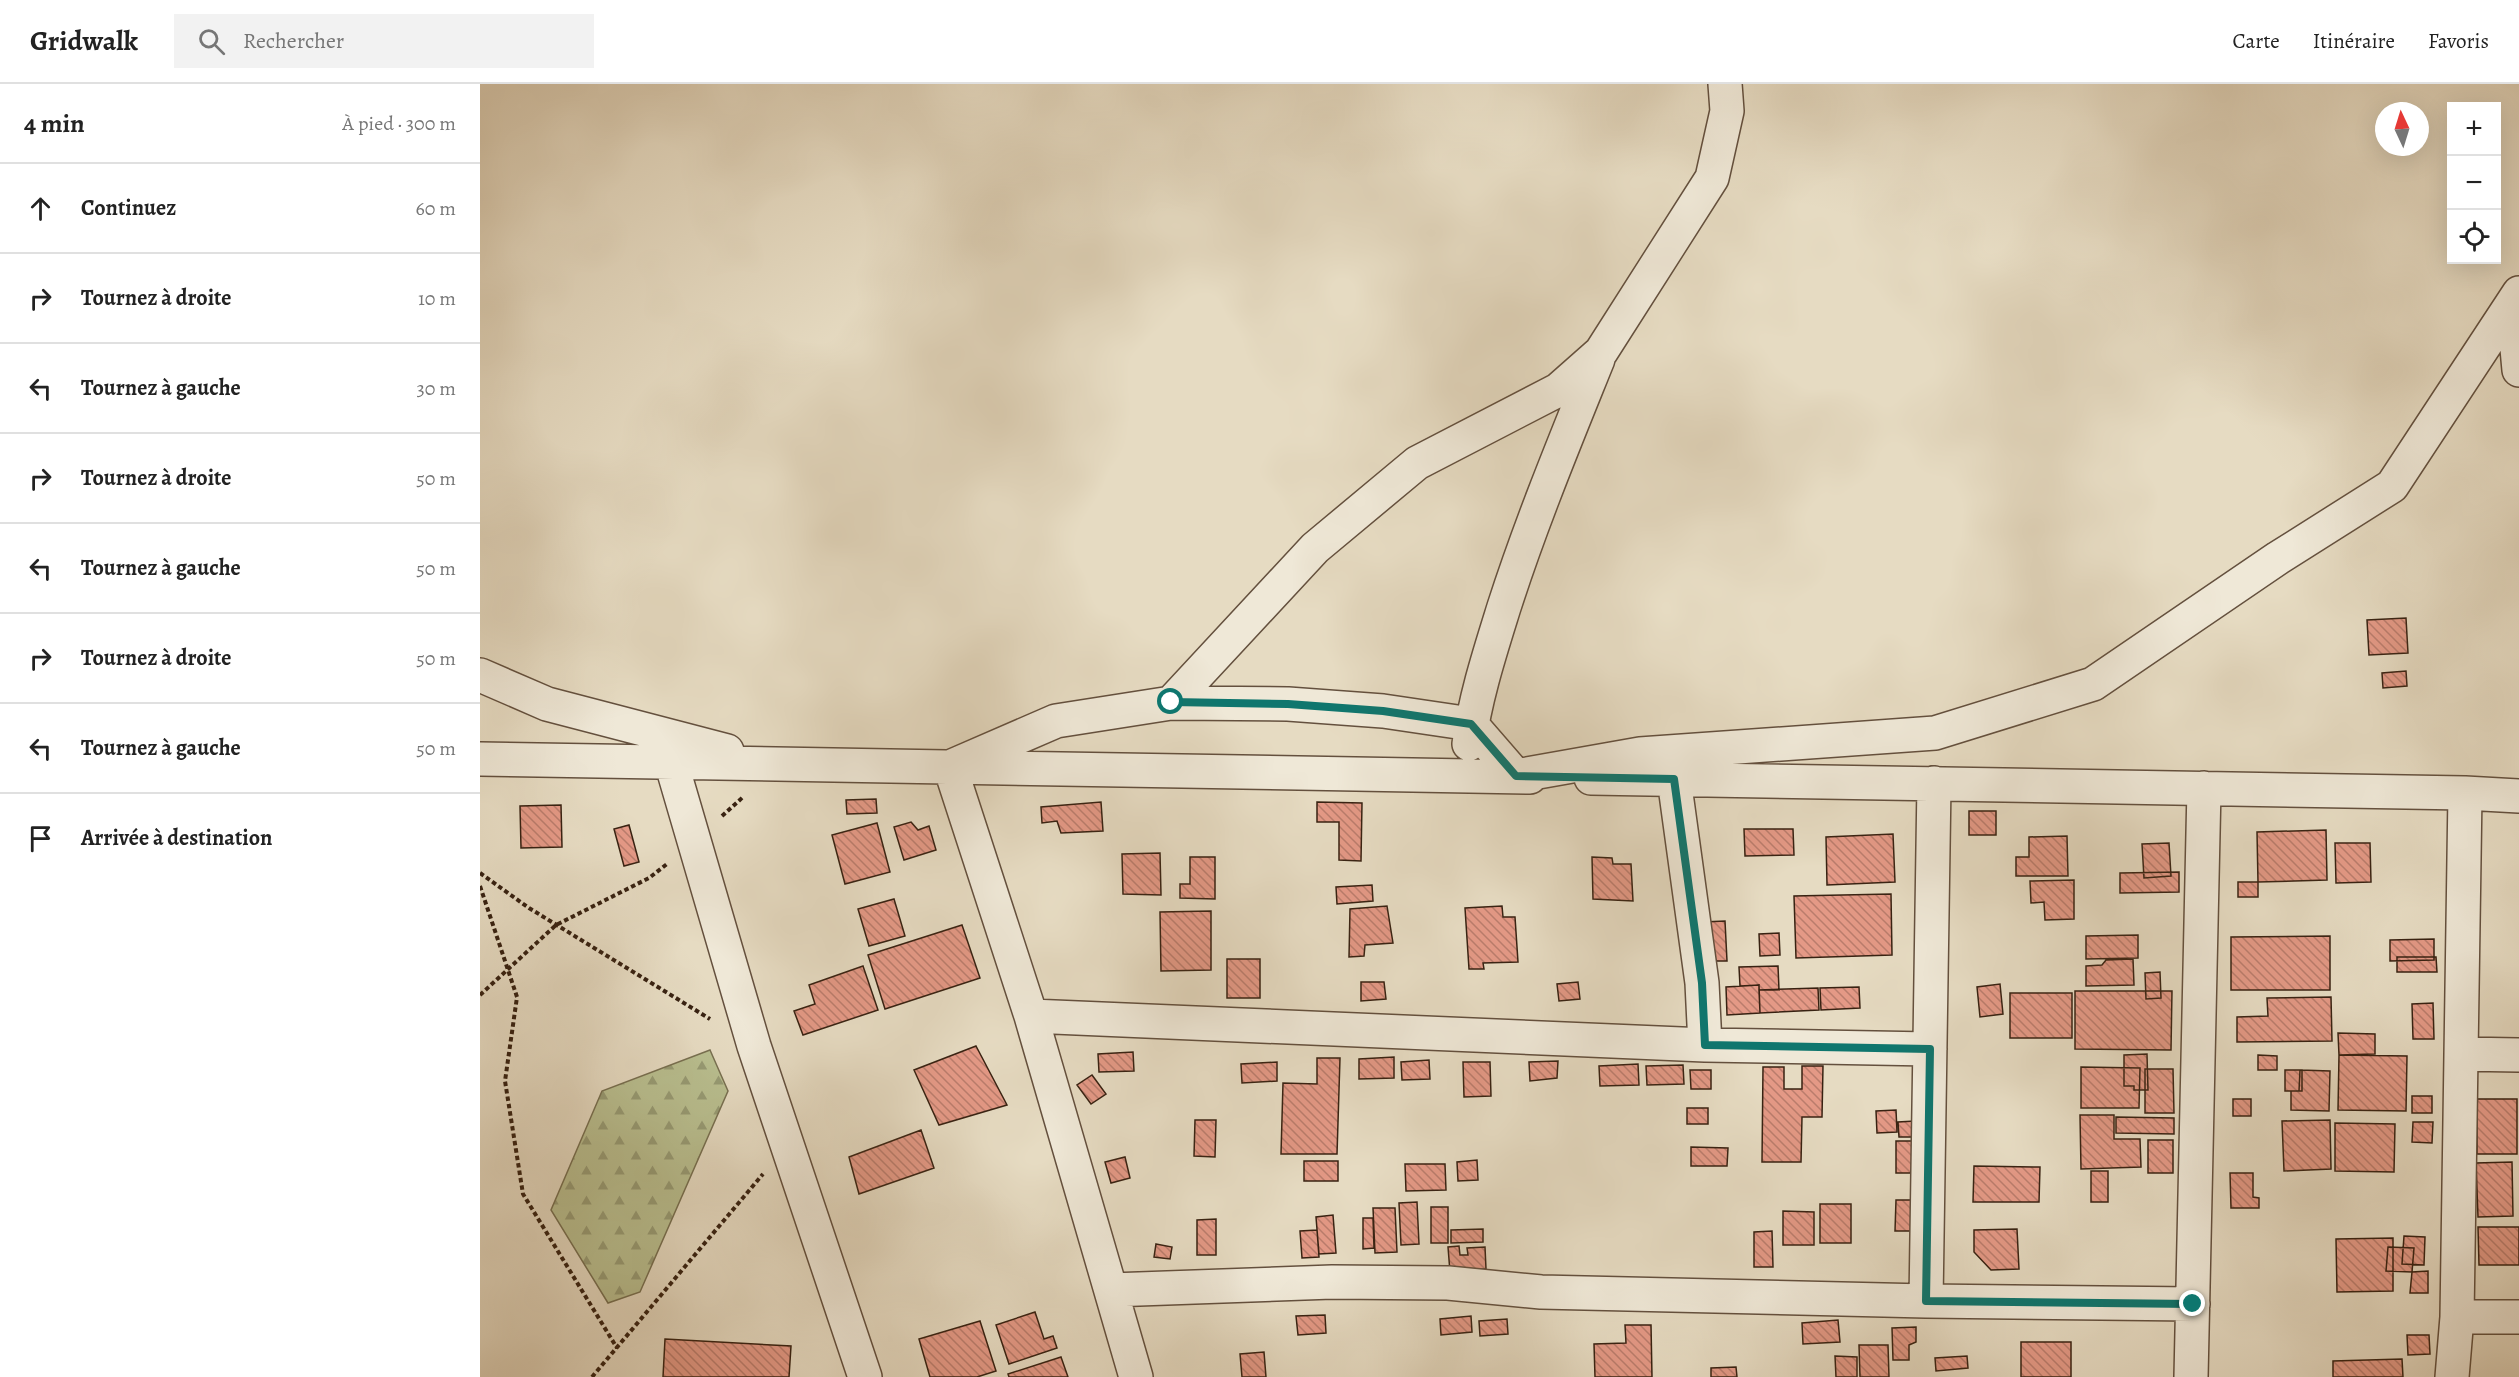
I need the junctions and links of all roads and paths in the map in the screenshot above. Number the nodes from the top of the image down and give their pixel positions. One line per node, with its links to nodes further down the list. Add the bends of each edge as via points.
1 (1725, 84): 3 (street, via 1727,111 1712,178)
2 (2516, 299): 4 (street); 13 (street, via 2392,486 2278,558 2094,684 1935,733 1640,754)
3 (1601, 352): 6 (street, via 1558,390 1417,463 1315,548); 7 (street, via 1529,531)
4 (2519, 370)
5 (480, 675): 10 (street, via 547,704)
6 (1171, 702): 7 (street, via 1383,711); 11 (street, via 1056,721)
7 (1471, 724): 12 (street); 13 (street)
8 (480, 759): 9 (street)
9 (671, 762): 10 (street); 20 (street)
10 (777, 764): 11 (street); 20 (path)
11 (950, 767): 12 (street); 26 (street)
12 (1465, 776): 13 (street)
13 (1516, 776): 14 (street)
14 (1674, 779): 15 (street); 27 (street, via 1702,983)
15 (1934, 783): 16 (street); 29 (street)
16 (2204, 788): 17 (street); 35 (street)
17 (2474, 793): 18 (street); 19 (street); 30 (street)
18 (2519, 796)
19 (2519, 813)
20 (694, 843): 23 (path, via 649,878); 28 (street)
21 (480, 873): 23 (path)
22 (480, 886): 24 (path)
23 (556, 925): 24 (path); 28 (path)
24 (508, 969): 25 (path); 38 (path, via 517,997 505,1081 523,1194)
25 (480, 995)
26 (1031, 1016): 27 (street); 33 (street)
27 (1705, 1045): 29 (street)
28 (754, 1046): 32 (street)
29 (1930, 1049): 34 (street)
30 (2461, 1054): 31 (street); 36 (street)
31 (2519, 1055)
32 (788, 1143): 38 (path); 40 (street)
33 (1111, 1290): 34 (street, via 1343,1282 1448,1283 1541,1292); 41 (street)
34 (1926, 1301): 35 (street)
35 (2193, 1304): 42 (street)
36 (2457, 1317): 37 (street); 43 (street)
37 (2519, 1317)
38 (617, 1348): 39 (path)
39 (592, 1377)
40 (865, 1377)
41 (1136, 1377)
42 (2191, 1377)
43 (2452, 1377)

